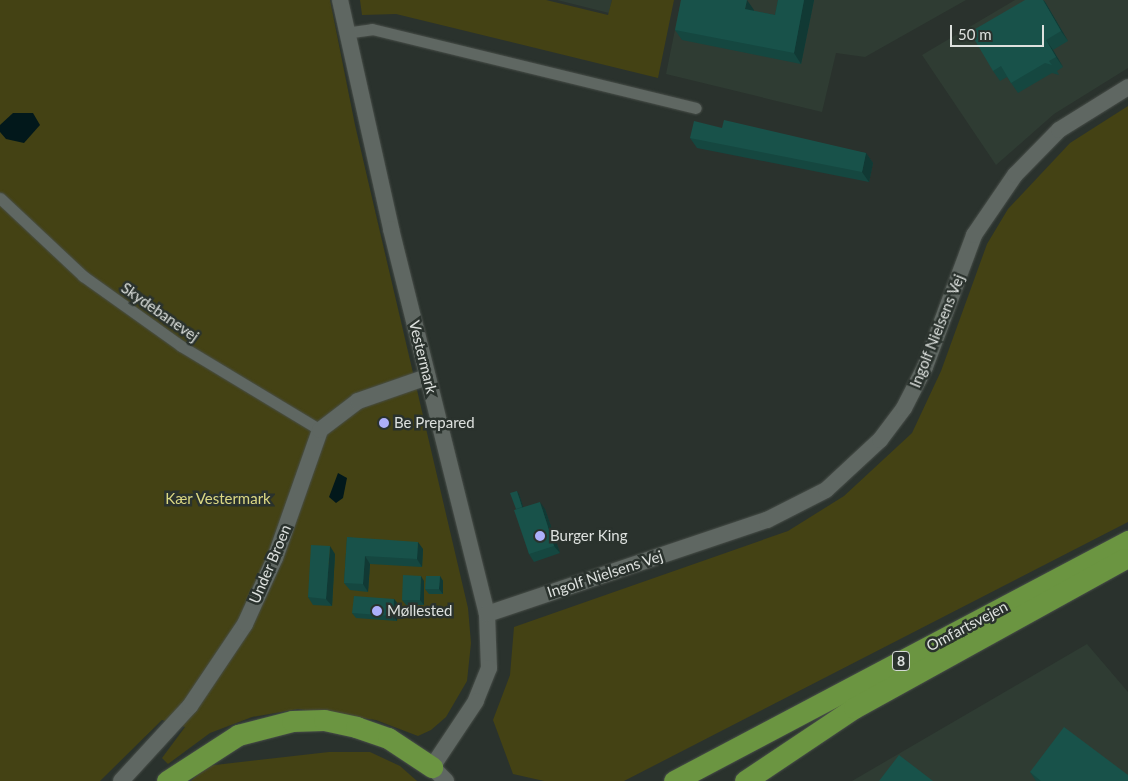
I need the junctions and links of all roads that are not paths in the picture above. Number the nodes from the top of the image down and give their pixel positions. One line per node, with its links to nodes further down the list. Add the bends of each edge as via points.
1 (340, 0): 2 (street, Vestermark)
2 (345, 33): 4 (street, via 372,29); 6 (street, Vestermark)
3 (1128, 87): 10 (street, Ingolf Nielsens Vej, via 1059,130 995,202 974,235 925,367 904,408 880,440 826,490 767,520)
4 (695, 108)
5 (0, 198): 7 (street, Skydebanevej, via 83,276 181,346)
6 (427, 377): 7 (street, via 358,401); 10 (street, Vestermark)
7 (320, 430): 13 (street, Under Broen, via 275,558 245,624 190,706)
8 (1128, 541): 16 (highway, Omfartsvejen / 8)
9 (1128, 557): 17 (highway, via 854,708)
10 (487, 614): 12 (street, Vestermark, via 489,668)
11 (192, 762): 12 (highway, via 214,746 264,726 324,720 388,738); 14 (highway); 15 (highway)
12 (439, 774)
13 (121, 781)
14 (167, 781)
15 (175, 781)
16 (674, 781)
17 (745, 781)

